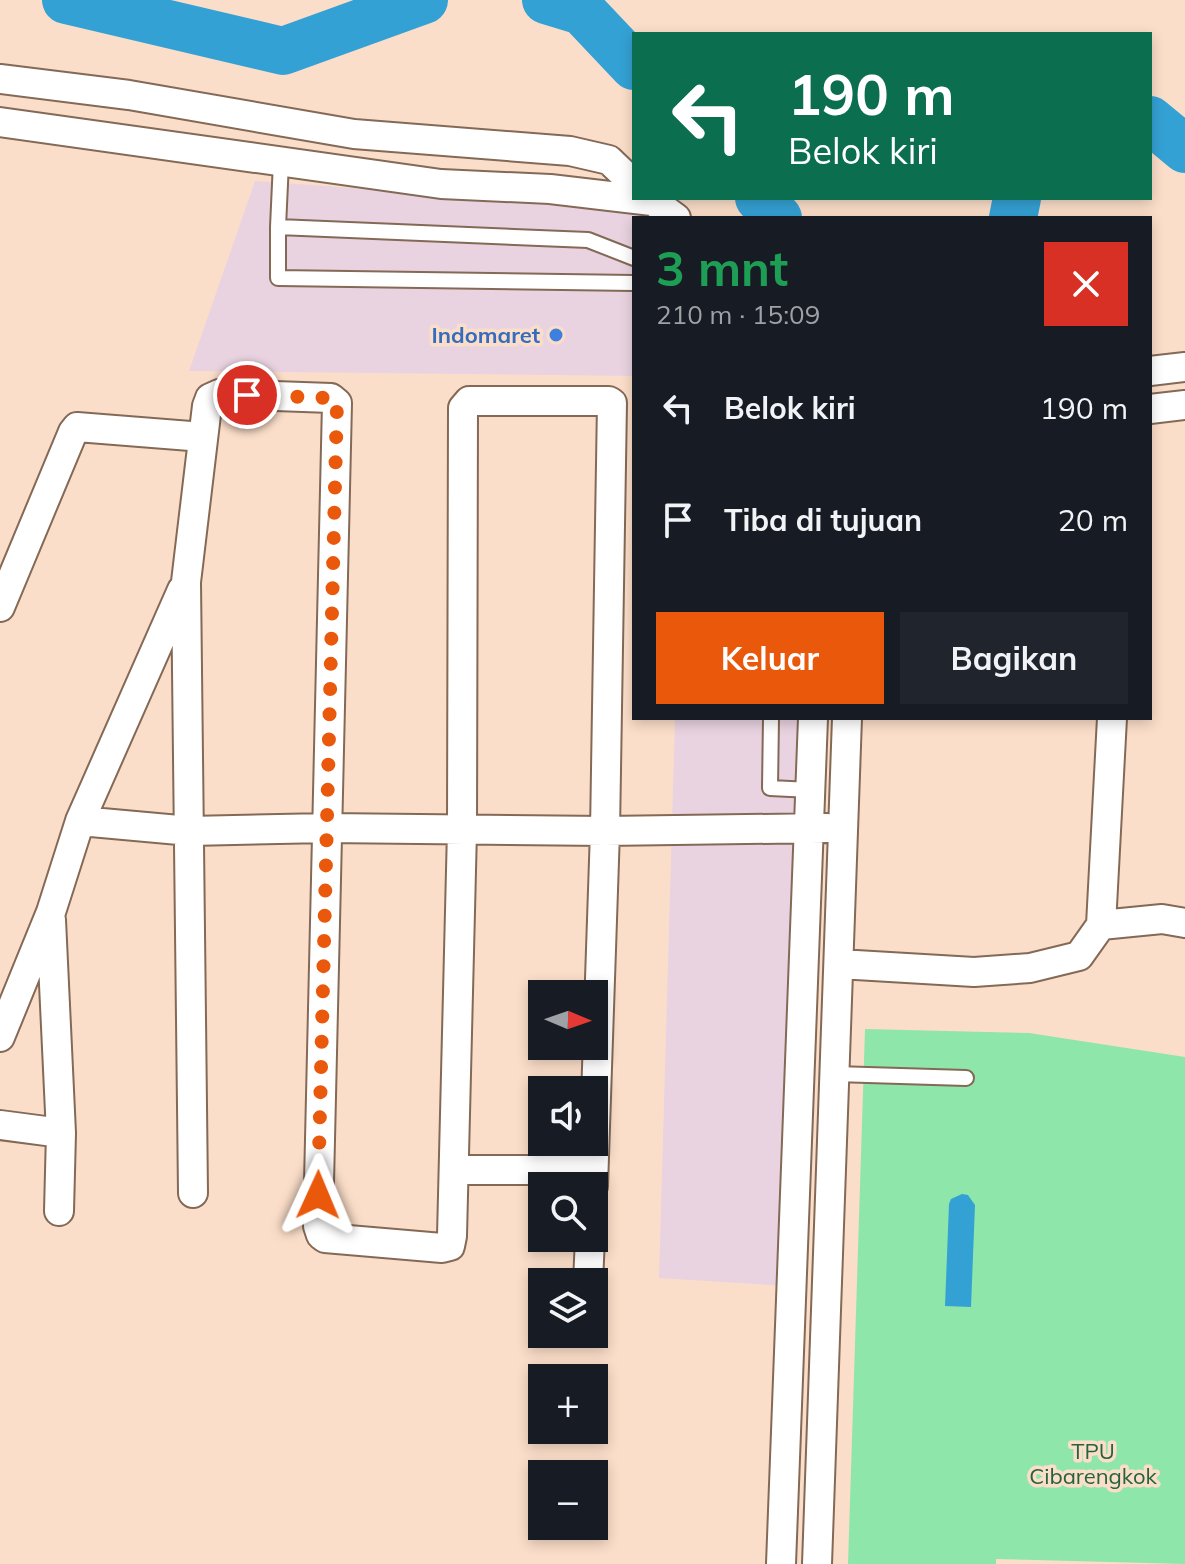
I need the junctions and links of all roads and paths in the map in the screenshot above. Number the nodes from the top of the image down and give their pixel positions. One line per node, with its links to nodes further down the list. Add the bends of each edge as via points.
1 (0, 79): 3 (street, via 354,134)
2 (0, 122): 4 (street)
3 (442, 141): 5 (street, via 570,151 609,160); 6 (street)
4 (281, 162): 6 (street); 10 (lane)
5 (632, 182)
6 (441, 184): 7 (street)
7 (632, 193)
8 (653, 200): 9 (street)
9 (673, 216)
10 (278, 227): 11 (lane, via 588,240); 12 (lane, via 278,278)
11 (632, 257)
12 (632, 283)
13 (1185, 367): 14 (street)
14 (1152, 371)
15 (1185, 405): 16 (street)
16 (1152, 409)
17 (203, 437): 18 (street); 19 (street, via 77,427); 27 (street, via 207,406 215,395 331,398 337,403)
18 (186, 582): 25 (street); 30 (street)
19 (0, 607)
20 (771, 720): 24 (lane, via 770,788)
21 (813, 720): 24 (street)
22 (847, 720): 28 (street)
23 (1112, 720): 34 (street)
24 (811, 790): 26 (street)
25 (80, 821): 30 (street); 32 (street)
26 (810, 827): 28 (street); 31 (street); 41 (street)
27 (327, 828): 29 (street); 30 (street); 43 (street, via 321,1235 447,1248)
28 (844, 828): 35 (street)
29 (462, 830): 31 (street); 31 (street, via 465,403 609,401 613,406); 43 (street)
30 (190, 831): 46 (street)
31 (605, 831): 44 (street)
32 (51, 912): 36 (street); 40 (street)
33 (1185, 923): 34 (street, via 1162,919)
34 (1101, 925): 35 (street, via 1079,956 1030,968 974,972)
35 (839, 964): 37 (street)
36 (0, 1037)
37 (835, 1074): 38 (lane); 42 (street)
38 (966, 1078)
39 (0, 1125): 40 (street)
40 (61, 1133): 47 (street)
41 (798, 1133): 42 (street); 48 (street)
42 (832, 1134): 49 (street)
43 (454, 1170): 45 (street)
44 (593, 1172)
45 (528, 1174)
46 (193, 1193)
47 (59, 1211)
48 (781, 1564)
49 (817, 1564)

